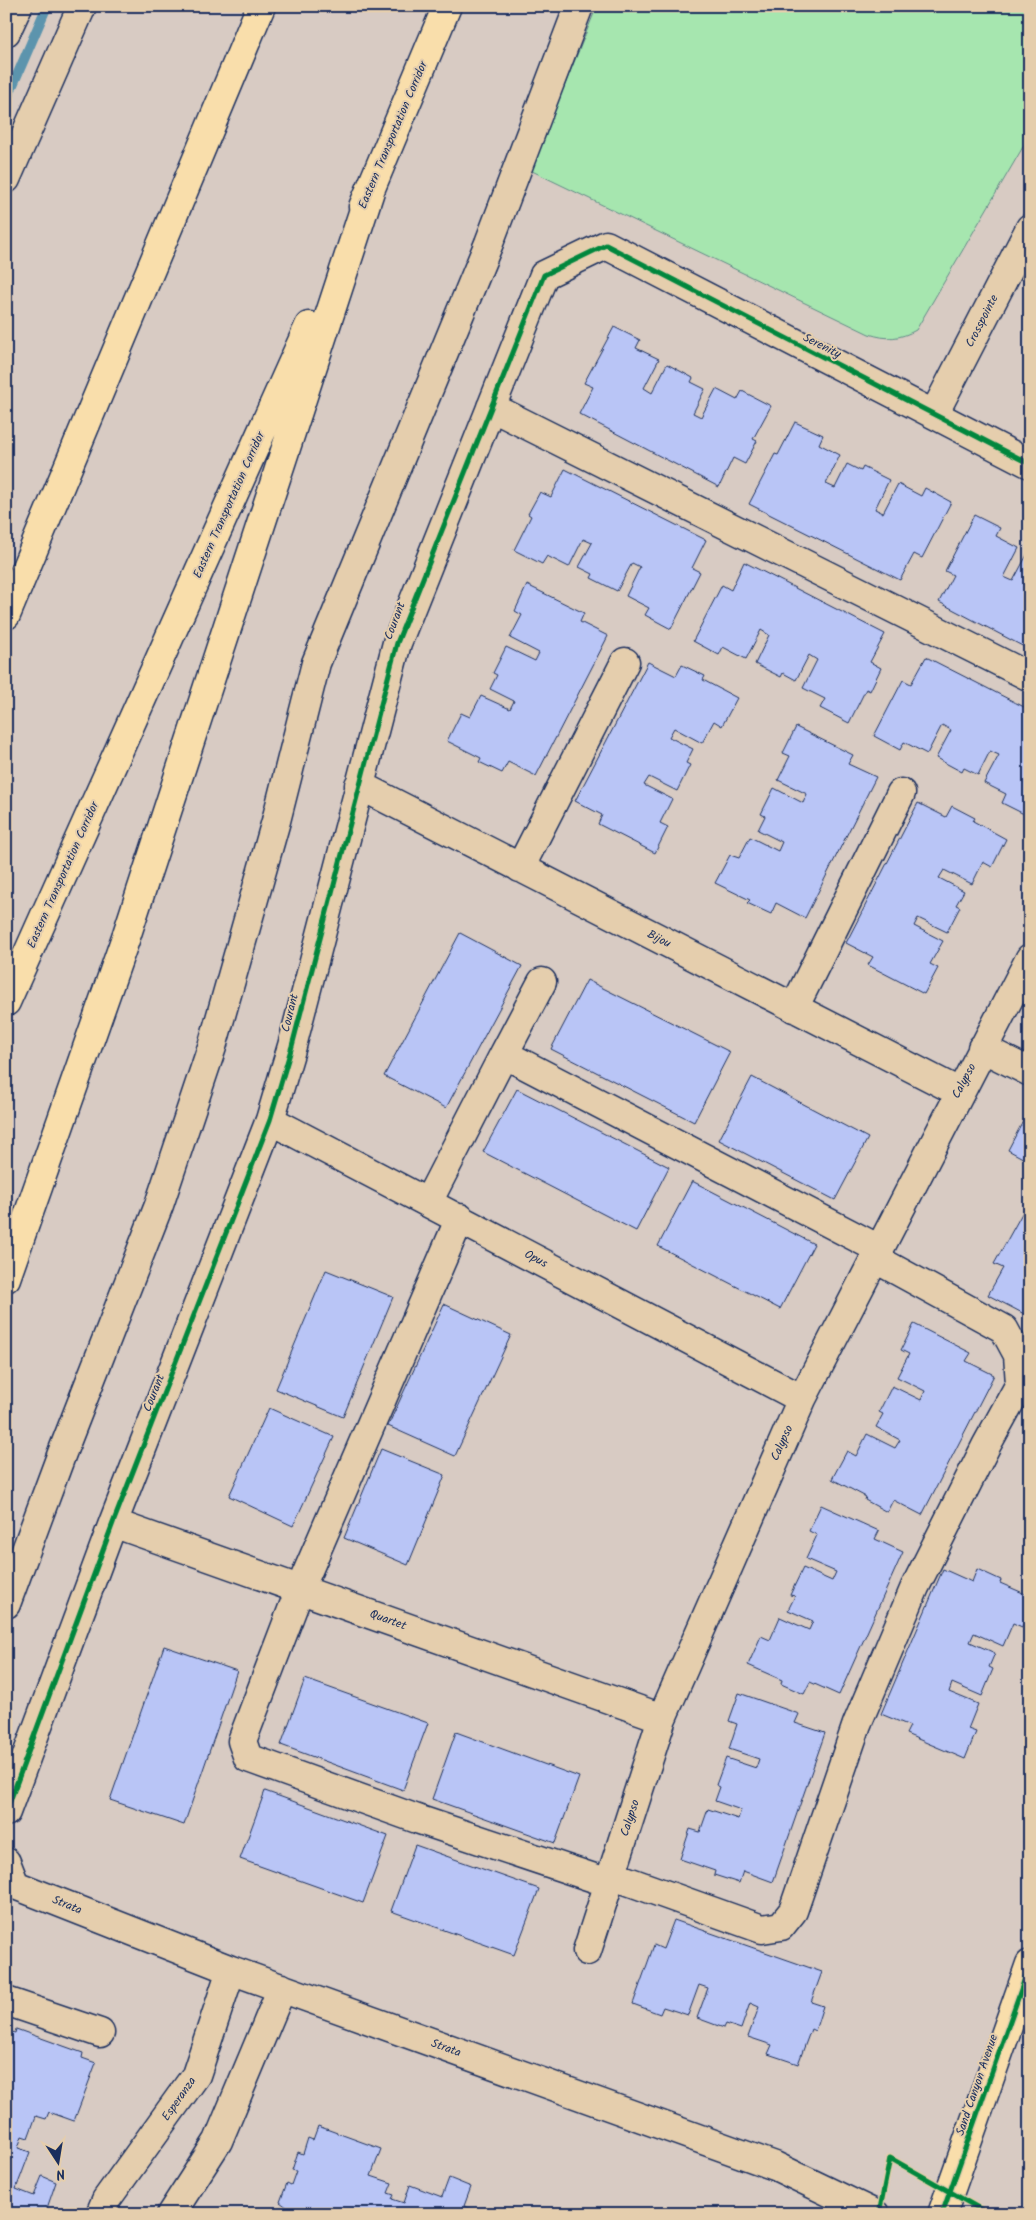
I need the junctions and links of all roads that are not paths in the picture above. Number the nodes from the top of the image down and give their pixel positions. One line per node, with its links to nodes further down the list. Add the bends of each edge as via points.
1 (18, 6): 6 (street)
2 (82, 6): 7 (street)
3 (261, 6): 14 (main road)
4 (448, 6): 8 (main road, Eastern Transportation Corridor)
5 (579, 6): 37 (street, via 489,243 316,663 276,821 212,1046 159,1205)
6 (6, 32)
7 (6, 179)
8 (370, 191): 23 (main road, Eastern Transportation Corridor); 33 (main road, via 126,937)
9 (1030, 228): 12 (street, Crosspointe)
10 (606, 245): 11 (street, Courant, via 544,275); 12 (street, Serenity)
11 (491, 407): 17 (street); 18 (street, Courant, via 397,643)
12 (934, 414): 13 (street, Serenity)
13 (1030, 464)
14 (13, 593): 15 (main road)
15 (6, 615)
16 (625, 662): 20 (street)
17 (1030, 677)
18 (359, 785): 20 (street, Bijou); 29 (street, Courant)
19 (901, 793): 24 (street)
20 (520, 868): 24 (street, Bijou)
21 (1030, 958): 25 (street, Calypso)
22 (542, 982): 26 (street)
23 (6, 1002)
24 (794, 1008): 28 (street, Bijou)
25 (982, 1048): 27 (street); 28 (street, Calypso)
26 (504, 1054): 30 (street); 32 (street)
27 (1030, 1072)
28 (959, 1092): 32 (street, Calypso)
29 (270, 1120): 30 (street, Opus); 35 (street, Courant)
30 (428, 1202): 31 (street, Opus)
31 (460, 1218): 34 (street, Opus); 36 (street)
32 (876, 1253): 34 (street, Calypso); 41 (street, via 1004,1329 1018,1355 1020,1384 915,1587 857,1724 793,1911 781,1926 762,1929)
33 (6, 1278)
34 (802, 1399): 38 (street, Calypso)
35 (113, 1523): 36 (street, Quartet); 39 (street, Courant)
36 (300, 1589): 38 (street, Quartet); 41 (street, via 242,1742 248,1758 420,1820)
37 (6, 1604)
38 (662, 1718): 41 (street, Calypso)
39 (6, 1812)
40 (10, 1873): 44 (street, Strata)
41 (610, 1879): 42 (street, Calypso)
42 (587, 1951)
43 (1030, 1964): 51 (main road, Sand Canyon Avenue)
44 (231, 1970): 45 (street, Strata); 48 (street, Esperanza, via 196,2074 106,2200)
45 (282, 1988): 49 (street, via 218,2141); 50 (street, Strata, via 775,2166)
46 (6, 2001): 47 (street)
47 (100, 2033)
48 (100, 2214)
49 (171, 2214)
50 (875, 2214)
51 (942, 2214)

